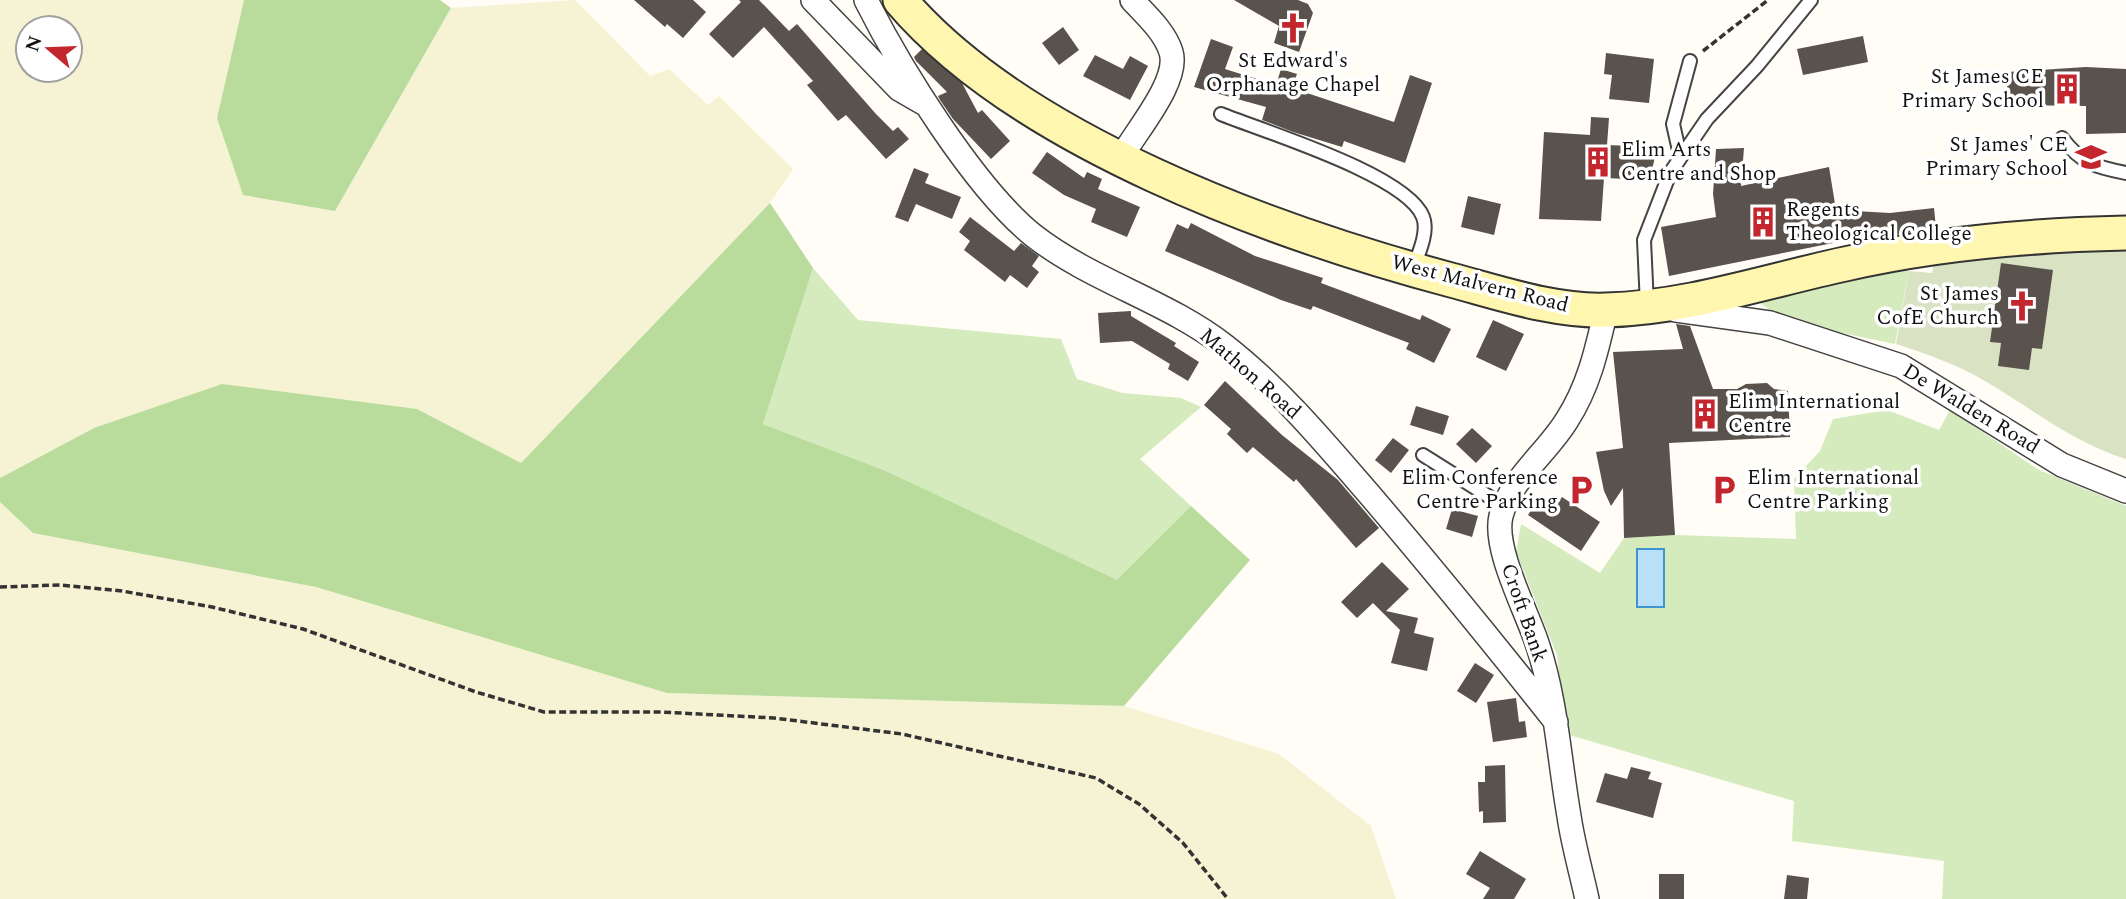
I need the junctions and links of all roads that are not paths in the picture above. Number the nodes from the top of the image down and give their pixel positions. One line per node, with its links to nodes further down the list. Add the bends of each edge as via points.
1 (813, 0): 7 (street, via 899,89)
2 (866, 0): 7 (street, Mathon Road)
3 (900, 0): 11 (main road, West Malvern Road, via 987,79)
4 (1132, 0): 11 (street, via 1162,35 1174,68)
5 (1811, 0): 10 (lane)
6 (1690, 61): 10 (lane, via 1673,124)
7 (929, 106): 20 (street, Mathon Road, via 976,173 1034,236 1225,346 1301,416 1460,600)
8 (1221, 114): 14 (lane, via 1383,178 1413,200 1425,219)
9 (2063, 138): 12 (lane, via 2077,156)
10 (1680, 155): 15 (lane, via 1644,240)
11 (1121, 158): 14 (main road, West Malvern Road, via 1271,223)
12 (2126, 173)
13 (2126, 233): 15 (main road, West Malvern Road, via 2048,235 1898,253)
14 (1413, 269): 16 (main road, West Malvern Road, via 1573,308)
15 (1647, 306): 16 (main road, West Malvern Road); 18 (street, De Walden Road, via 1770,323 1901,366 2062,465)
16 (1606, 310): 19 (street, Croft Bank, via 1581,396)
17 (1423, 455): 19 (lane)
18 (2126, 491)
19 (1504, 506): 20 (street, Croft Bank, via 1500,520 1504,559 1538,646)
20 (1556, 722): 21 (street, Croft Bank, via 1569,818)
21 (1587, 899)

